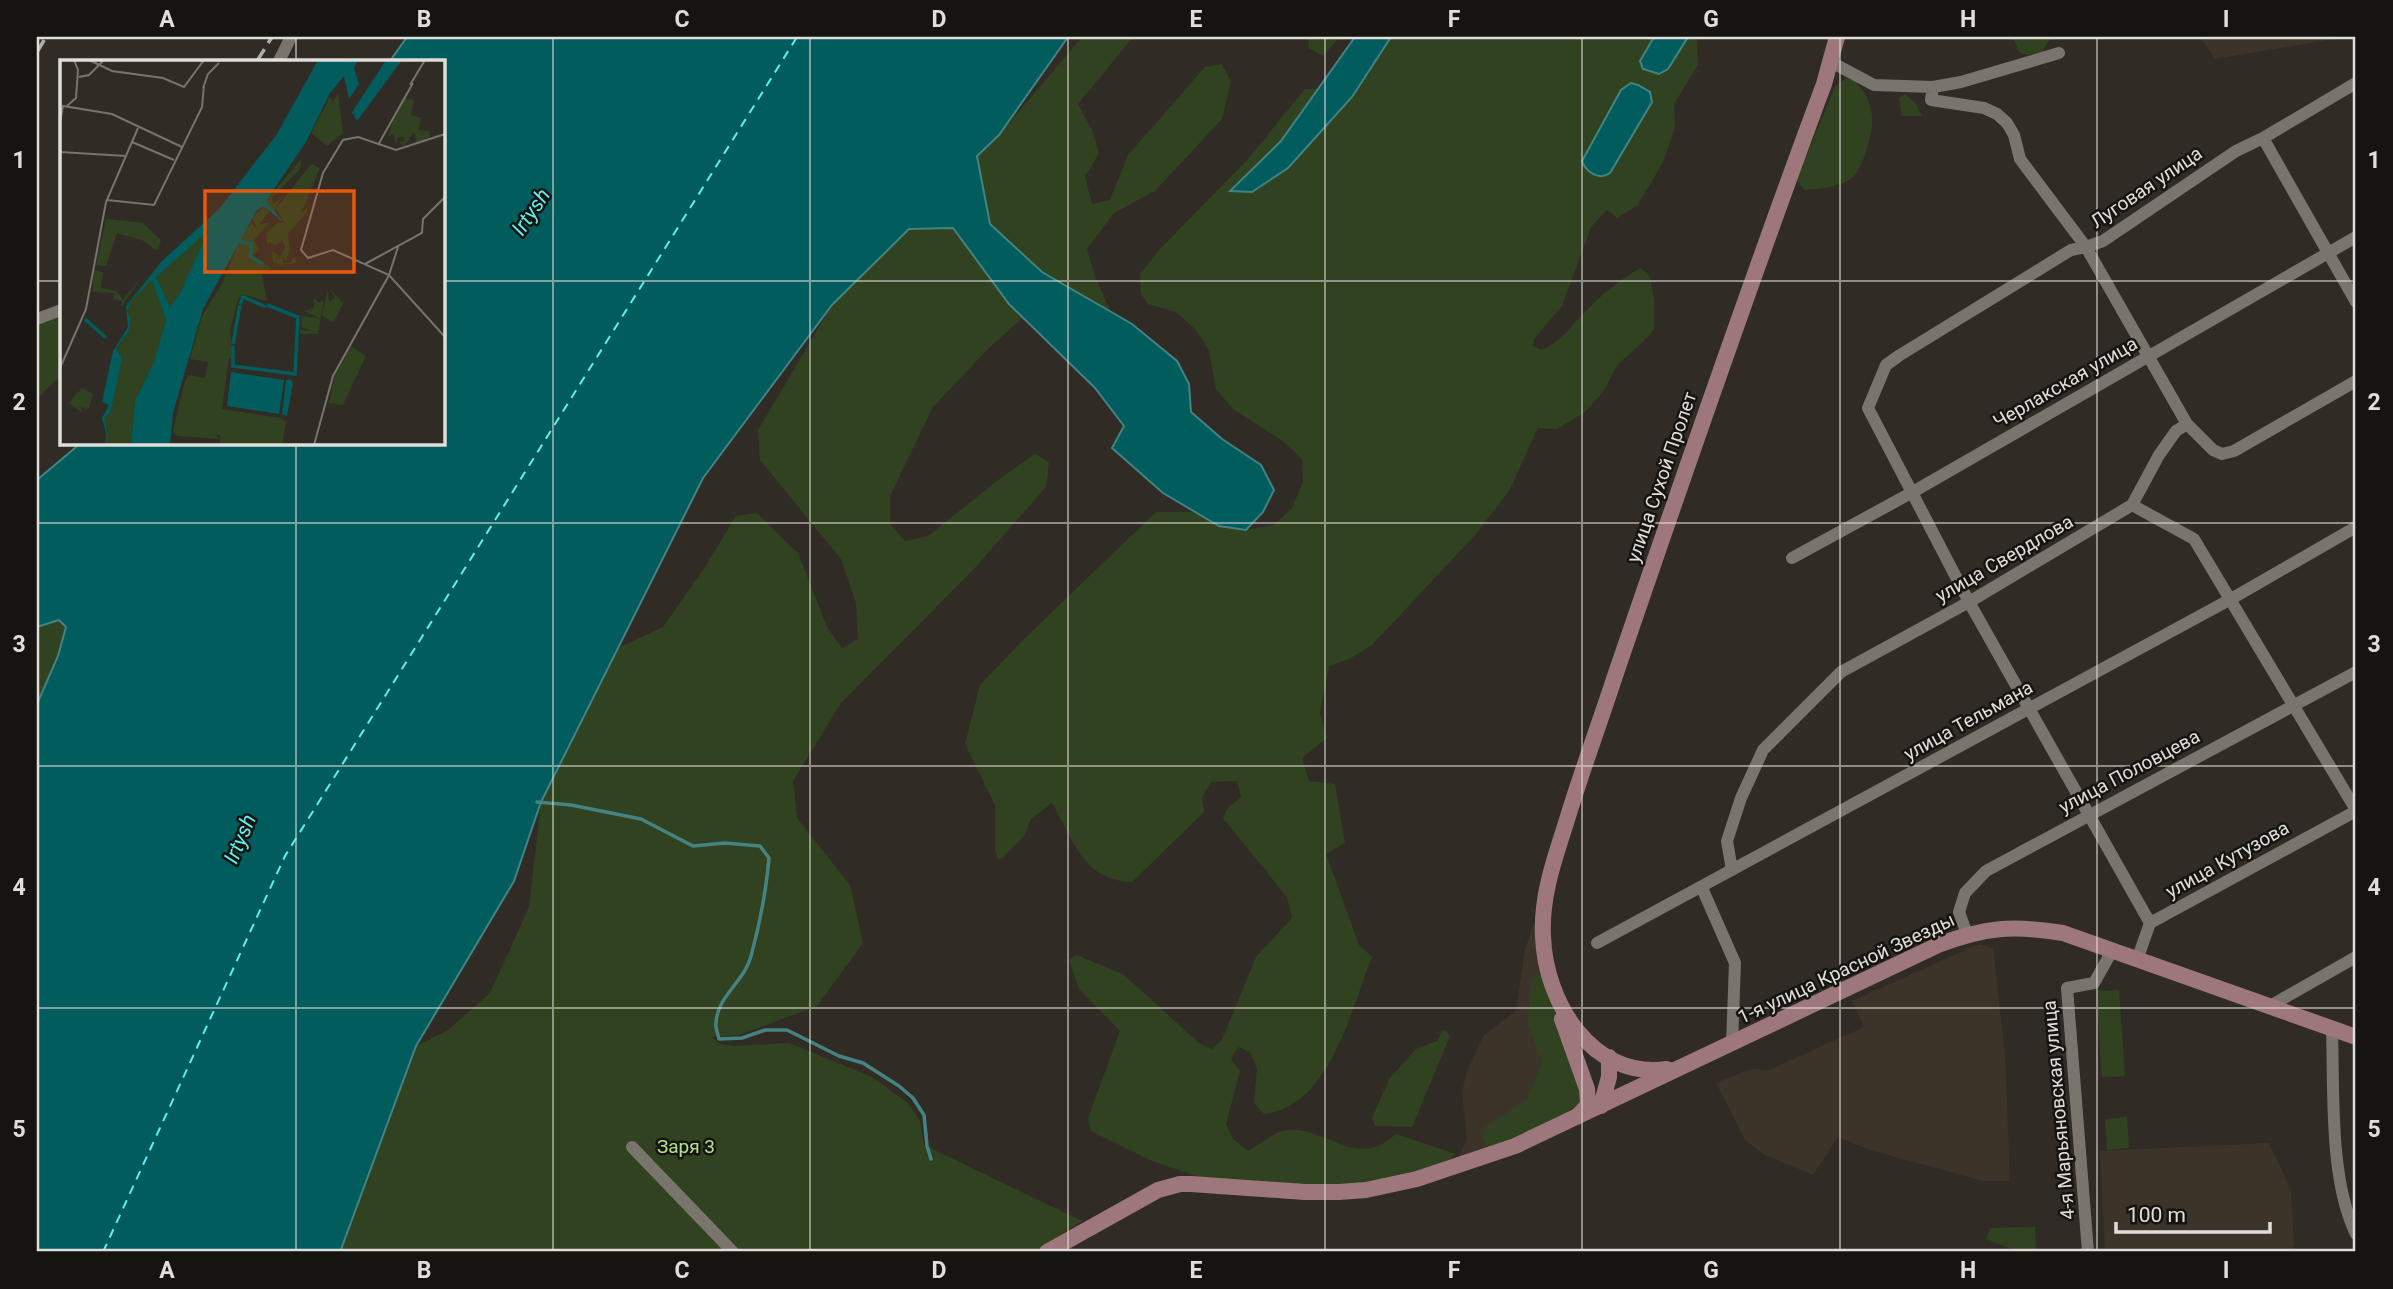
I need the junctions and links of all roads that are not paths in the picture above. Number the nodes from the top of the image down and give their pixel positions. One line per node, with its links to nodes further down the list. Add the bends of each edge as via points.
1 (291, 37): 4 (street)
2 (1837, 37): 5 (main road, улица Сухой Пролет)
3 (2059, 53): 7 (street)
4 (280, 60)
5 (1831, 62): 7 (street, via 1874,85); 37 (main road, улица Сухой Пролет, via 1718,373 1549,877 1543,935)
6 (2356, 83): 8 (street, Луговая улица)
7 (1932, 93): 10 (street, via 1984,108 2007,123 2020,159)
8 (2263, 138): 10 (street, Луговая улица, via 2236,151 2103,241); 11 (street)
9 (2356, 237): 11 (street, Черлакская улица)
10 (2086, 247): 15 (street); 18 (street, Луговая улица, via 2071,250 1886,365 1868,408)
11 (2328, 254): 12 (street); 15 (street, Черлакская улица)
12 (2356, 302)
13 (60, 310): 14 (street)
14 (37, 318)
15 (2147, 356): 17 (street); 18 (street, Черлакская улица)
16 (2356, 381): 17 (street, via 2234,451 2222,454 2213,450)
17 (2187, 424): 19 (street, via 2159,455)
18 (1912, 493): 21 (street, Черлакская улица); 23 (street)
19 (2132, 505): 22 (street, via 2194,539); 23 (street, улица Свердлова)
20 (2356, 527): 22 (street, улица Тельмана)
21 (1792, 558)
22 (2231, 599): 25 (street); 26 (street, улица Тельмана)
23 (1969, 603): 26 (street); 29 (street, улица Свердлова, via 1842,672 1763,750 1727,841)
24 (2356, 671): 25 (street, улица Половцева)
25 (2294, 705): 27 (street); 28 (street, улица Половцева)
26 (2028, 709): 28 (street); 29 (street, улица Тельмана)
27 (2356, 810): 31 (street, улица Кутузова)
28 (2087, 815): 31 (street); 32 (street, улица Половцева, via 1986,871 1965,893 1959,912)
29 (1732, 870): 30 (street, улица Тельмана)
30 (1702, 888): 33 (street, улица Тельмана); 41 (street, via 1735,963)
31 (2150, 923): 36 (street)
32 (1967, 934): 34 (main road, 1-я улица Красной Звезды, via 2036,929 2063,933); 41 (main road, 1-я улица Красной Звезды)
33 (1597, 943)
34 (2112, 951): 36 (main road, 1-я улица Красной Звезды); 50 (street, 4-я Марьяновская улица, via 2094,983 2067,988)
35 (2356, 957): 38 (street)
36 (2137, 960): 38 (main road, 1-я улица Красной Звезды)
37 (1558, 1003): 42 (main road, via 1573,1027); 45 (main road, улица Сухой Пролет, via 1587,1090 1588,1105)
38 (2270, 1006): 39 (main road, 1-я улица Красной Звезды)
39 (2332, 1028): 40 (main road, 1-я улица Красной Звезды); 47 (street, via 2340,1186)
40 (2356, 1037)
41 (1732, 1044): 43 (main road, 1-я улица Красной Звезды)
42 (1609, 1058): 43 (main road, via 1643,1070); 44 (main road)
43 (1677, 1068): 44 (main road, 1-я улица Красной Звезды)
44 (1601, 1106): 45 (main road, 1-я улица Красной Звезды)
45 (1575, 1118): 49 (main road, 1-я улица Красной Звезды, via 1477,1160 1366,1190 1169,1186)
46 (632, 1147): 48 (street)
47 (2356, 1234)
48 (733, 1252)
49 (1047, 1252)
50 (2088, 1252)

